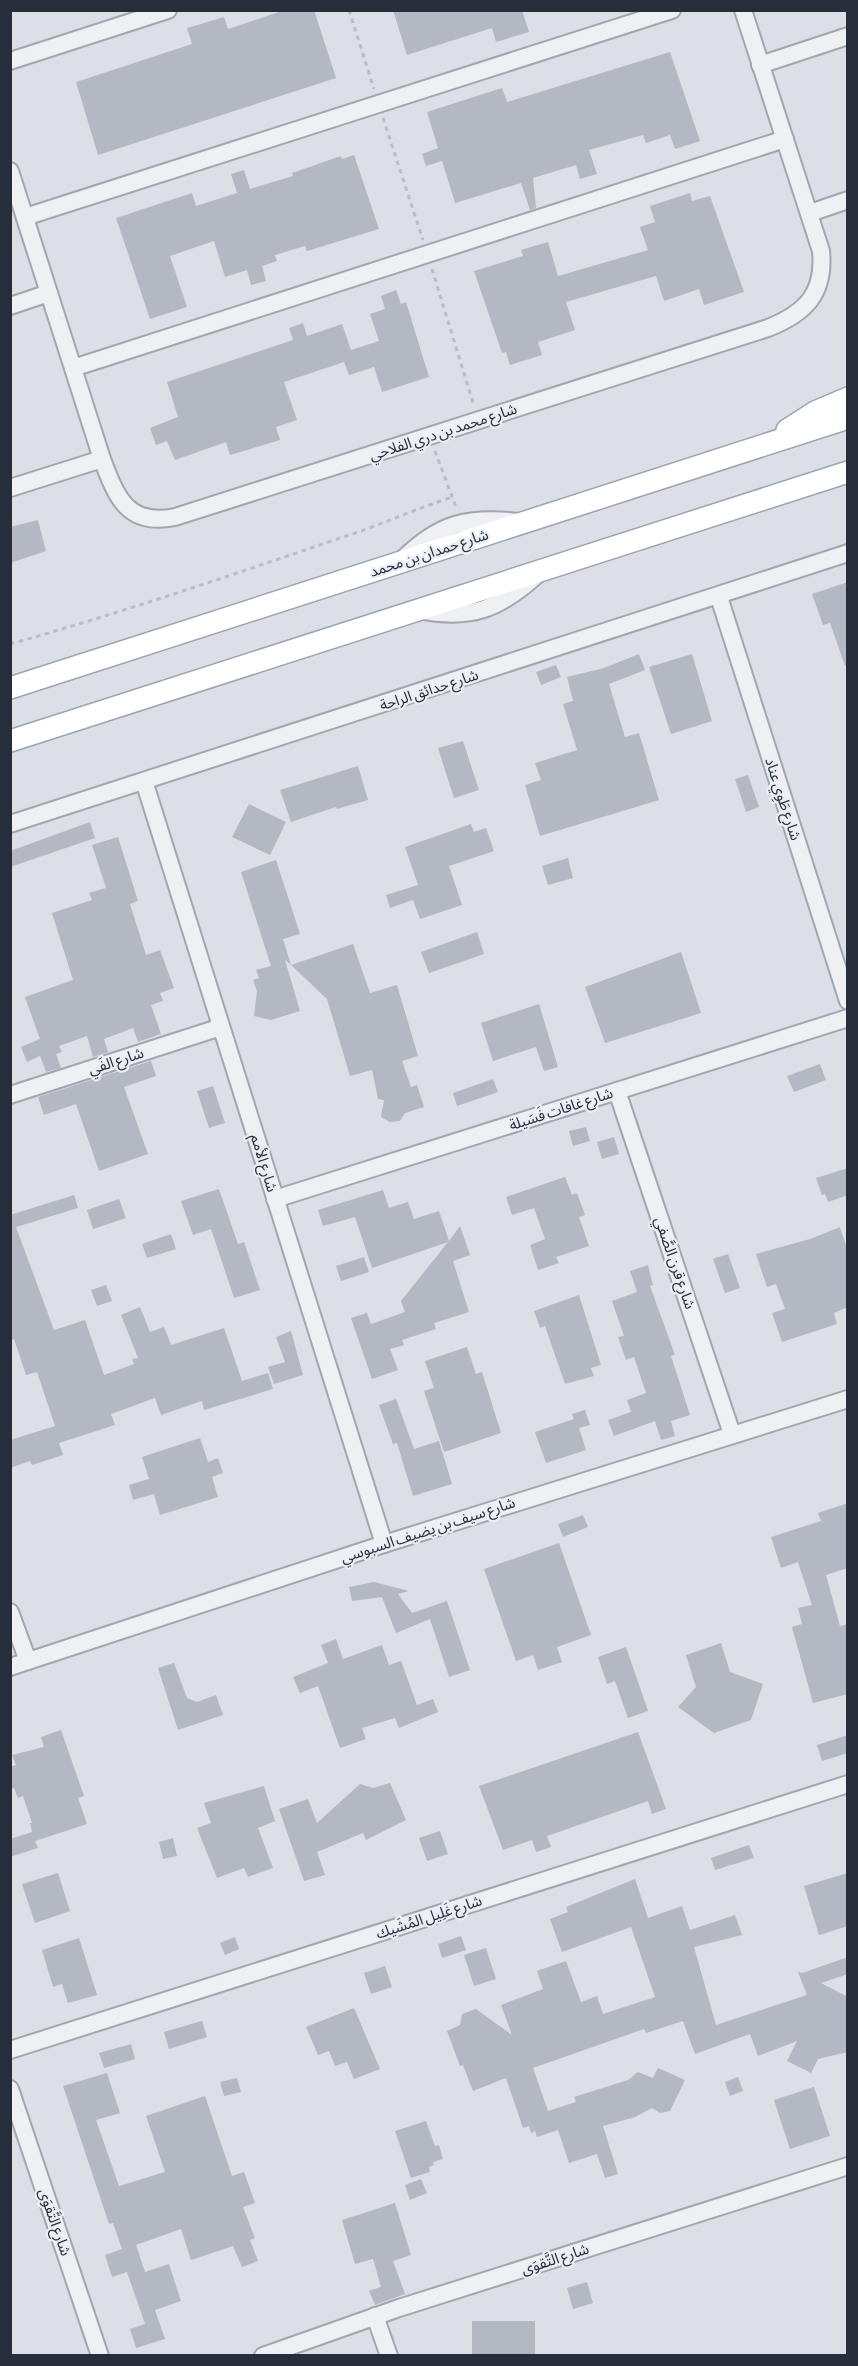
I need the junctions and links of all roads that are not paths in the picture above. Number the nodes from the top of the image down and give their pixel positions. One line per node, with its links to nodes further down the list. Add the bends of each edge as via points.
1 (168, 10): 5 (street)
2 (672, 10): 11 (street)
3 (743, 10): 6 (street, شارع محمد بن دري الفلاحي)
4 (848, 36): 6 (street)
5 (10, 61)
6 (760, 65): 7 (street, شارع محمد بن دري الفلاحي)
7 (785, 139): 10 (street, شارع محمد بن دري الفلاحي); 14 (street)
8 (10, 171): 11 (street, شارع محمد بن دري الفلاحي)
9 (848, 200): 10 (street)
10 (810, 213): 18 (street, شارع محمد بن دري الفلاحي, via 821,251 822,275 813,297 783,322 163,519 142,516 121,502)
11 (25, 217): 12 (street, شارع محمد بن دري الفلاحي)
12 (49, 293): 13 (street); 14 (street, شارع محمد بن دري الفلاحي)
13 (10, 306)
14 (73, 368): 18 (street, شارع محمد بن دري الفلاحي)
15 (848, 398): 17 (main road, via 815,412)
16 (848, 418): 17 (main road, شارع حمدان بن محمد)
17 (776, 441): 21 (main road, شارع حمدان بن محمد)
18 (102, 459): 20 (street)
19 (848, 472): 26 (main road)
20 (10, 489)
21 (523, 523): 23 (main road, شارع حمدان بن محمد); 23 (street, via 479,519 462,522 430,536)
22 (848, 553): 24 (street, شارع حدائق الراحة)
23 (400, 562): 25 (main road, شارع حمدان بن محمد)
24 (719, 597): 27 (street, شارع حدائق الراحة); 29 (street, شارع طَوِي عناد)
25 (10, 688)
26 (10, 741)
27 (144, 781): 28 (street, شارع حدائق الراحة); 31 (street, شارع الأمم)
28 (10, 824)
29 (848, 1001)
30 (848, 1018): 32 (street, شارع غافات فَسَيلة)
31 (221, 1027): 33 (street, شارع الفَي); 34 (street, شارع الأمم)
32 (617, 1091): 34 (street, شارع غافات فَسَيلة); 36 (street, شارع قرن الصَّفي)
33 (10, 1095)
34 (275, 1199): 37 (street, شارع الأمم)
35 (848, 1399): 36 (street, شارع سيف بن يضيف السبوسي)
36 (732, 1434): 37 (street, شارع سيف بن يضيف السبوسي)
37 (384, 1544): 39 (street, شارع سيف بن يضيف السبوسي)
38 (10, 1612): 39 (street)
39 (27, 1661): 40 (street, شارع سيف بن يضيف السبوسي)
40 (10, 1667)
41 (848, 1784): 42 (street, شارع غَلِيل المُشَيك)
42 (10, 2050)
43 (10, 2089): 46 (street, شارع التَّقوَى)
44 (848, 2166): 45 (street, شارع التَّقوَى)
45 (375, 2316): 47 (street, شارع التَّقوَى); 48 (street)
46 (100, 2355)
47 (269, 2355)
48 (389, 2355)

